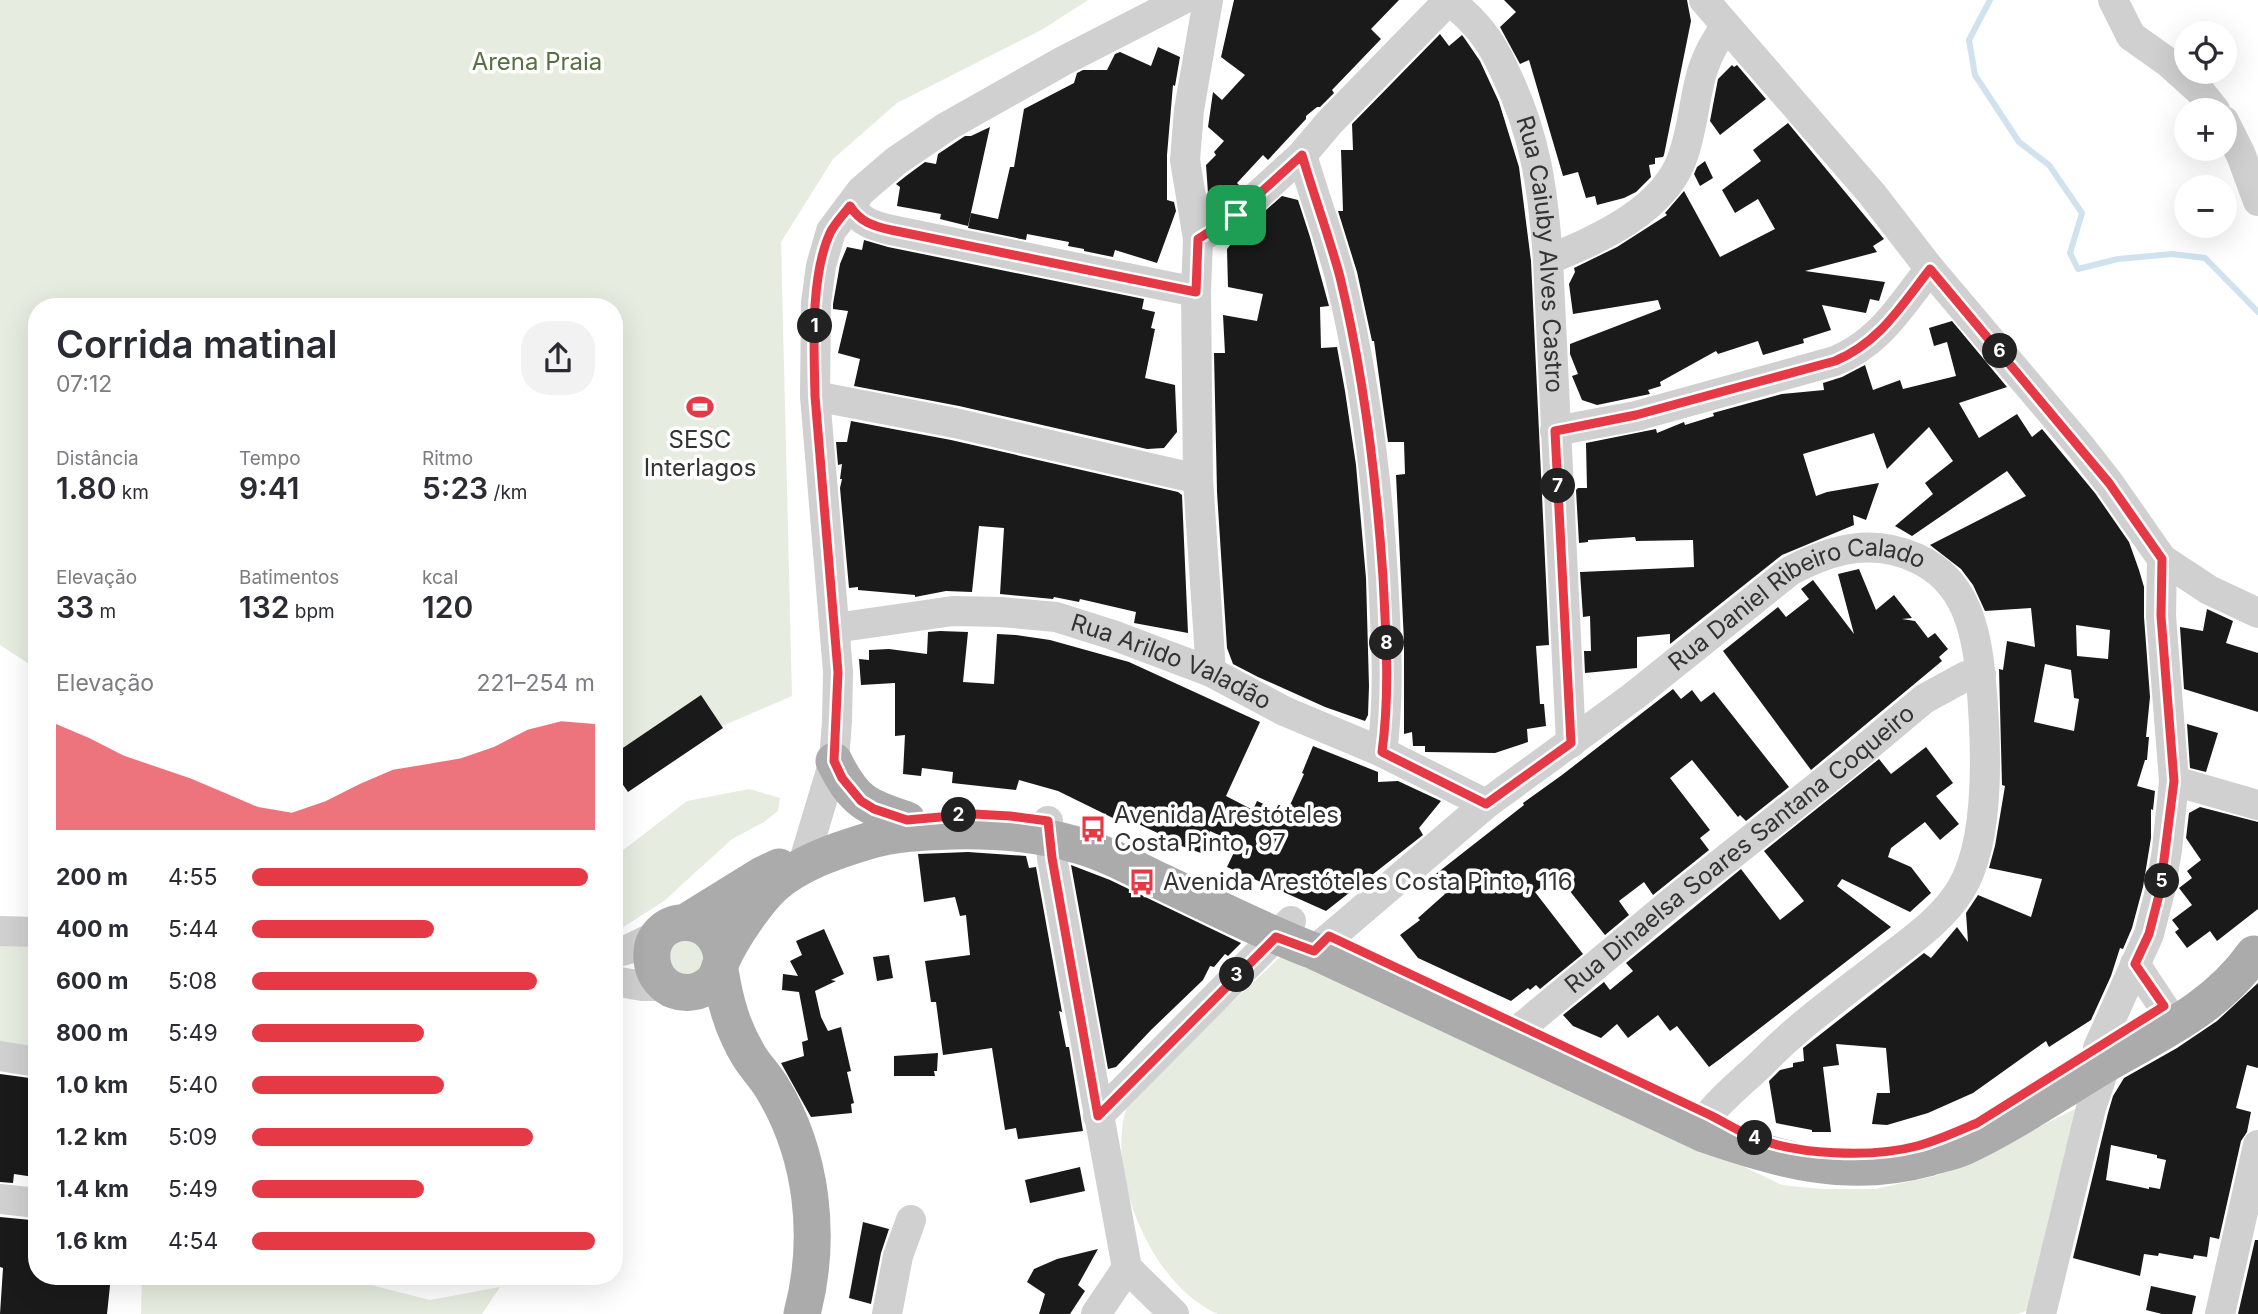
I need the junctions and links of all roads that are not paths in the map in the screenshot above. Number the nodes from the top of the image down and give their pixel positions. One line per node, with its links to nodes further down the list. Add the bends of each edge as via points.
1 (1182, 0): 11 (street, via 946,127 896,161)
2 (1208, 0): 12 (street, via 1185,160)
3 (1449, 0): 9 (street); 13 (street, Rua Caiuby Alves Castro, via 1488,40 1517,95 1538,166)
4 (1704, 0): 6 (street)
5 (2113, 0): 7 (street, via 2131,36 2169,63)
6 (1726, 26): 13 (street, via 1705,59 1684,154 1664,190 1611,229); 14 (street, via 1872,194)
7 (2205, 98)
8 (2237, 147): 10 (street)
9 (1302, 155): 12 (street, via 1236,215); 25 (street, via 1339,275 1372,442 1388,663)
10 (2258, 201)
11 (850, 206): 15 (street, via 870,225); 16 (street, via 831,232 821,266)
12 (1198, 239): 15 (street)
13 (1548, 260): 17 (street, Rua Caiuby Alves Castro)
14 (1930, 269): 17 (street, via 1879,333 1854,353 1636,415); 19 (street, via 2087,455)
15 (1196, 292): 18 (street)
16 (815, 396): 18 (street, via 955,422); 21 (street)
17 (1555, 431): 24 (street, Rua Caiuby Alves Castro)
18 (1198, 479): 22 (street)
19 (2162, 559): 20 (street); 27 (street, via 2161,616)
20 (2258, 613)
21 (835, 628): 22 (street, Rua Arildo Valadão, via 953,611 1056,617); 26 (street)
22 (1211, 671): 25 (street, Rua Arildo Valadão, via 1283,711)
23 (1980, 674): 24 (street, Rua Daniel Ribeiro Calado, via 1975,632 1963,600 1945,576 1906,553 1882,547 1853,548 1816,557 1790,571); 45 (street, Rua Dinaelsa Soares Santana Coqueiro, via 1966,676 1924,699 1682,893); 51 (street, Rua Daniel Ribeiro Calado, via 1986,737 1982,814 1975,855 1962,888 1915,938 1786,1038)
24 (1571, 743): 28 (street, Rua Daniel Ribeiro Calado)
25 (1382, 752): 28 (street, Rua Arildo Valadão)
26 (834, 761): 30 (main road, via 861,801); 32 (street, via 839,800)
27 (2174, 781): 29 (street); 40 (street, via 2160,891 2149,934)
28 (1486, 804): 37 (street, Rua Daniel Ribeiro Calado)
29 (2258, 805)
30 (907, 820): 31 (main road, via 1010,816); 32 (main road, via 873,827)
31 (1049, 830): 32 (main road, via 908,833); 34 (main road, via 1084,831 1127,848); 50 (street)
32 (822, 851): 33 (main road, via 762,875); 41 (main road, via 770,889)
33 (673, 928): 38 (street); 41 (main road, via 705,927 713,933 722,951); 43 (main road, via 652,951 654,970)
34 (1283, 929): 37 (main road); 50 (street)
35 (0, 931): 36 (street)
36 (28, 932)
37 (1321, 944): 45 (main road)
38 (623, 951)
39 (2256, 953): 44 (main road)
40 (2135, 964): 44 (street); 49 (street)
41 (721, 965): 43 (main road, via 716,978 701,990 683,993); 47 (main road, via 728,1010)
42 (623, 983): 43 (street)
43 (670, 988): 47 (main road)
44 (2170, 1016): 49 (main road)
45 (1517, 1035): 51 (main road)
46 (0, 1056): 48 (street)
47 (750, 1058): 57 (main road, via 771,1085 805,1166 813,1252)
48 (28, 1061)
49 (2097, 1065): 51 (main road, via 1977,1123 1920,1146 1889,1152 1803,1149); 61 (street)
50 (1098, 1116): 56 (street)
51 (1707, 1125)
52 (2258, 1145): 62 (street)
53 (0, 1199): 54 (street)
54 (28, 1202)
55 (911, 1220): 58 (street, via 898,1256)
56 (1127, 1268): 59 (street); 60 (street)
57 (802, 1314)
58 (887, 1314)
59 (1096, 1314)
60 (1174, 1314)
61 (2041, 1314)
62 (2220, 1314)

